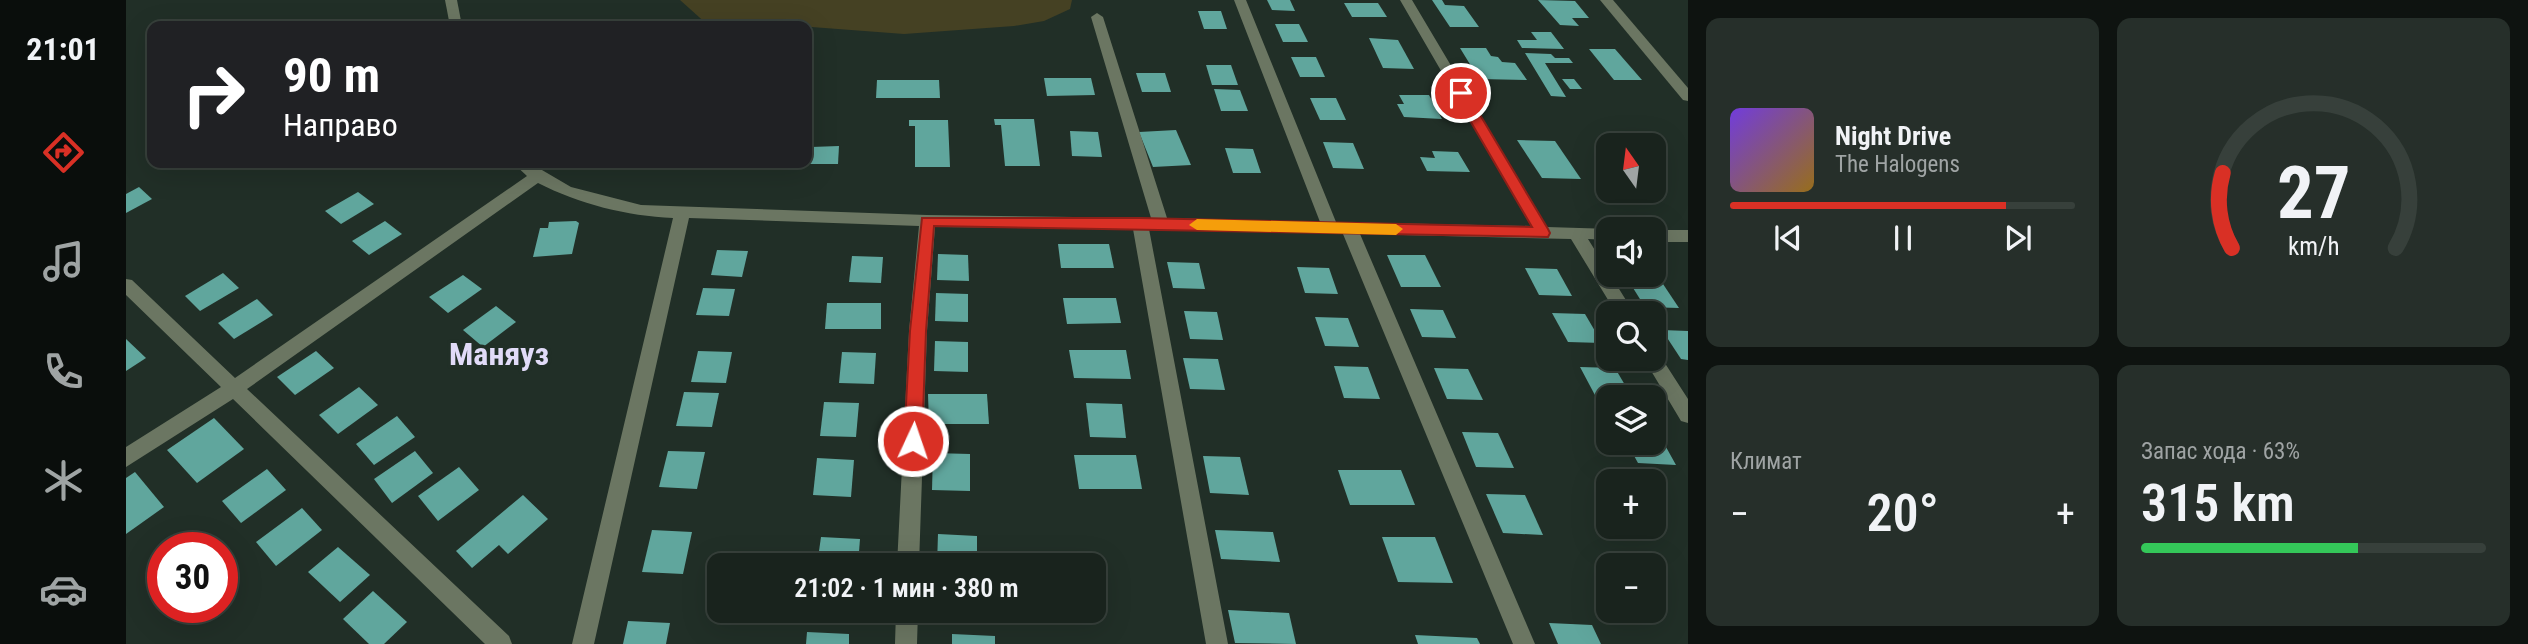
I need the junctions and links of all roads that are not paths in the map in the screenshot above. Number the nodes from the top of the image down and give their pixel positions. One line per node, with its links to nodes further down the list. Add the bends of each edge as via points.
1 (451, 0): 6 (street)
2 (1240, 0): 14 (street)
3 (1406, 0): 15 (street)
4 (1606, 0): 7 (street)
5 (1097, 17): 13 (street)
6 (455, 21)
7 (1688, 97)
8 (527, 168): 9 (street)
9 (537, 176): 10 (street, via 602,203); 23 (street)
10 (682, 214): 11 (street); 29 (street)
11 (928, 221): 12 (street); 26 (street, via 918,331)
12 (1140, 223): 13 (street); 31 (street)
13 (1161, 224): 14 (street)
14 (1340, 228): 15 (street); 32 (street)
15 (1543, 233): 16 (street)
16 (1576, 234): 17 (street); 21 (street)
17 (1596, 234)
18 (1666, 236): 19 (street)
19 (1688, 236)
20 (126, 285): 23 (street)
21 (1618, 301)
22 (1660, 371): 24 (street)
23 (235, 388): 25 (street); 28 (street)
24 (1688, 415)
25 (126, 458)
26 (909, 553)
27 (907, 623): 30 (street)
28 (501, 644)
29 (583, 644)
30 (906, 644)
31 (1217, 644)
32 (1524, 644)

